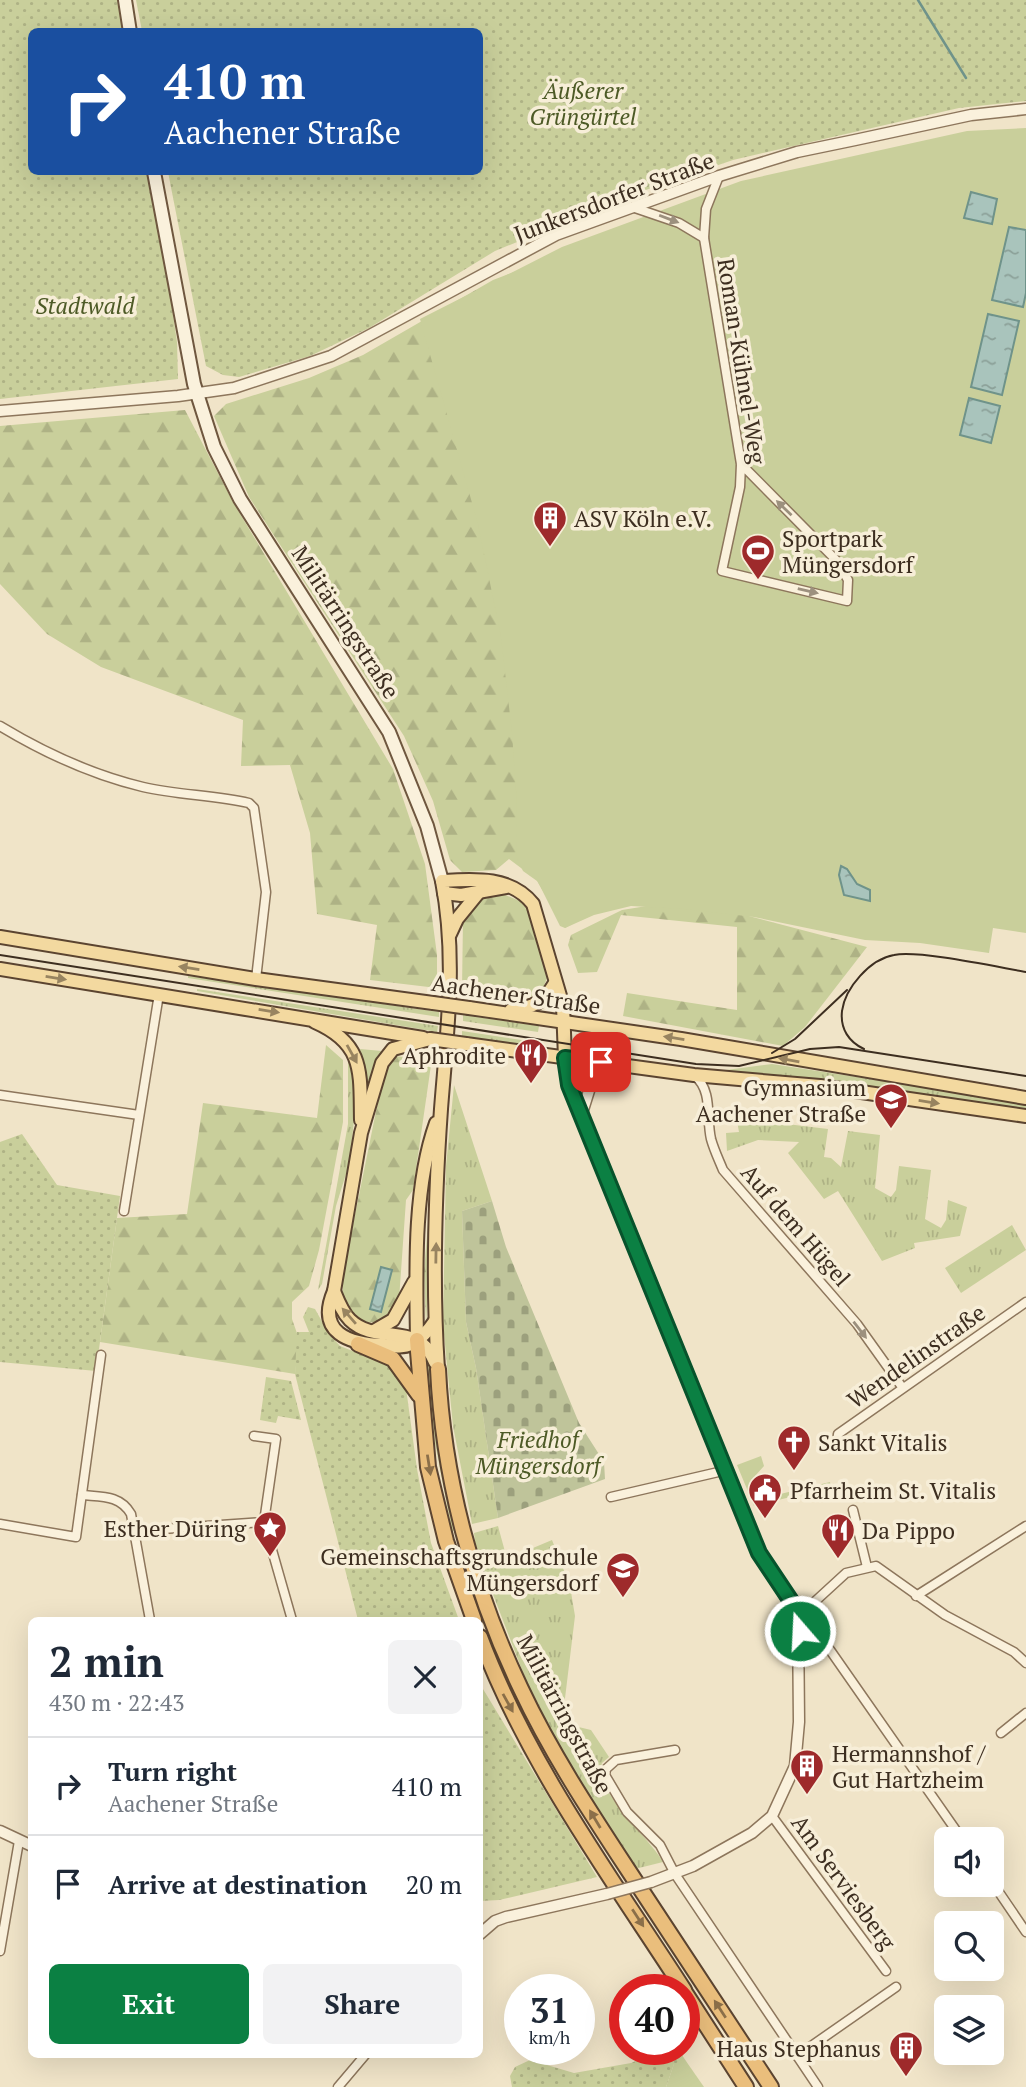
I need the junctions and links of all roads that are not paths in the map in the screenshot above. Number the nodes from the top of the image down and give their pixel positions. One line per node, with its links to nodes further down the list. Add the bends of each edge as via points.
1 (124, 0): 2 (main road)
2 (129, 28)
3 (1026, 109): 5 (street, Junkersdorfer Straße, via 971,115 844,142)
4 (155, 175): 8 (main road, Militärringstraße)
5 (719, 176): 6 (street, Junkersdorfer Straße); 7 (street, Roman-Kühnel-Weg, via 706,209)
6 (632, 207): 7 (street, Roman-Kühnel-Weg, one-way to 7, via 679,223); 8 (street, Junkersdorfer Straße, via 536,245 331,356 234,388)
7 (704, 238): 10 (street, Roman-Kühnel-Weg)
8 (197, 394): 9 (street, Junkersdorfer Straße); 12 (main road, Militärringstraße, via 240,499 389,732 427,826)
9 (0, 411)
10 (741, 464): 10 (street, Roman-Kühnel-Weg, one-way to 10, via 722,571 847,601 848,580 837,561)
11 (0, 726): 18 (street, via 99,774 143,787 249,803 254,808 265,892)
12 (443, 887): 13 (main road, via 499,881); 14 (main road); 15 (main road, Militärringstraße)
13 (506, 887): 14 (main road); 19 (main road, via 524,894 533,904)
14 (479, 892): 15 (main road)
15 (450, 934): 30 (main road, Militärringstraße, via 451,1016)
16 (0, 937): 18 (main road, Aachener Straße, one-way to 16)
17 (0, 969): 20 (main road, one-way to 20)
18 (256, 979): 21 (main road, Aachener Straße, bridge)
19 (555, 983): 21 (main road, via 533,1006); 23 (main road)
20 (159, 994): 22 (main road, one-way to 22); 32 (street)
21 (490, 1011): 23 (main road, Aachener Straße)
22 (299, 1015): 24 (main road); 34 (main road, one-way to 34, via 332,1032 354,1051 359,1068)
23 (565, 1023): 25 (main road); 29 (main road, Aachener Straße, one-way to 23)
24 (430, 1039): 25 (main road, bridge); 34 (main road, via 405,1044 387,1054)
25 (565, 1058): 26 (main road); 31 (street, via 567,1079)
26 (618, 1064): 27 (main road); 31 (street, via 595,1075)
27 (694, 1075): 33 (main road, one-way to 33, via 820,1086); 45 (street, Auf dem Hügel, one-way to 45, via 707,1093 711,1140 723,1170 857,1324)
28 (0, 1095): 32 (street)
29 (1026, 1098)
30 (442, 1106): 36 (main road, Militärringstraße, via 429,1142); 39 (main road, Militärringstraße, one-way to 30)
31 (582, 1113): 49 (street)
32 (139, 1115): 35 (street)
33 (1026, 1116)
34 (361, 1133): 37 (main road)
35 (124, 1211)
36 (416, 1279): 40 (main road, via 393,1320); 41 (main road, Militärringstraße)
37 (334, 1291): 40 (main road, one-way to 37, via 351,1321); 42 (main road, via 328,1305 330,1323)
38 (1026, 1302): 45 (street, Wendelinstraße)
39 (435, 1321): 41 (main road); 44 (main road, Militärringstraße)
40 (374, 1331): 41 (main road)
41 (417, 1340): 42 (main road, via 405,1346); 44 (main road, via 428,1347); 46 (highway, Militärringstraße)
42 (358, 1344): 46 (highway, via 393,1359)
43 (101, 1355): 50 (street)
44 (438, 1368): 86 (highway, Militärringstraße, one-way to 44, via 601,1829 521,1690 485,1605 462,1525 440,1414)
45 (902, 1387): 48 (street, Wendelinstraße, via 838,1434)
46 (420, 1397): 61 (highway, Militärringstraße, one-way to 61, via 428,1467)
47 (254, 1436): 53 (street, via 276,1439)
48 (836, 1446)
49 (726, 1470): 51 (street); 62 (street, via 762,1560)
50 (82, 1495): 54 (street, via 76,1536); 56 (street, via 125,1503)
51 (611, 1497)
52 (853, 1510): 57 (street)
53 (264, 1522): 56 (street); 60 (street)
54 (0, 1524)
55 (1026, 1526): 58 (street)
56 (134, 1531): 59 (street)
57 (867, 1567): 58 (street, via 880,1567); 62 (street, via 846,1573)
58 (916, 1596): 64 (street)
59 (149, 1617)
60 (291, 1617)
61 (473, 1617)
62 (798, 1617): 68 (street, via 798,1751); 69 (street, via 830,1650)
63 (483, 1645): 79 (highway, Militärringstraße, one-way to 79, via 503,1695 552,1782)
64 (1026, 1663)
65 (1026, 1713): 66 (street)
66 (1001, 1733)
67 (675, 1750): 73 (street, via 616,1760 605,1774 627,1812 660,1845)
68 (772, 1816): 73 (street, via 722,1851); 78 (street, Am Serviesberg)
69 (954, 1827)
70 (0, 1831): 71 (street)
71 (19, 1840): 72 (street); 77 (street)
72 (28, 1844)
73 (675, 1874): 75 (street, bridge, via 506,1917); 82 (street)
74 (1002, 1897): 76 (street)
75 (483, 1931)
76 (1026, 1932)
77 (0, 1951)
78 (886, 1971)
79 (674, 1974)
80 (896, 1987): 82 (street)
81 (700, 2015): 85 (highway, Militärringstraße)
82 (797, 2056): 87 (street)
83 (363, 2058): 84 (street)
84 (338, 2087)
85 (746, 2087)
86 (771, 2087)
87 (818, 2087)

